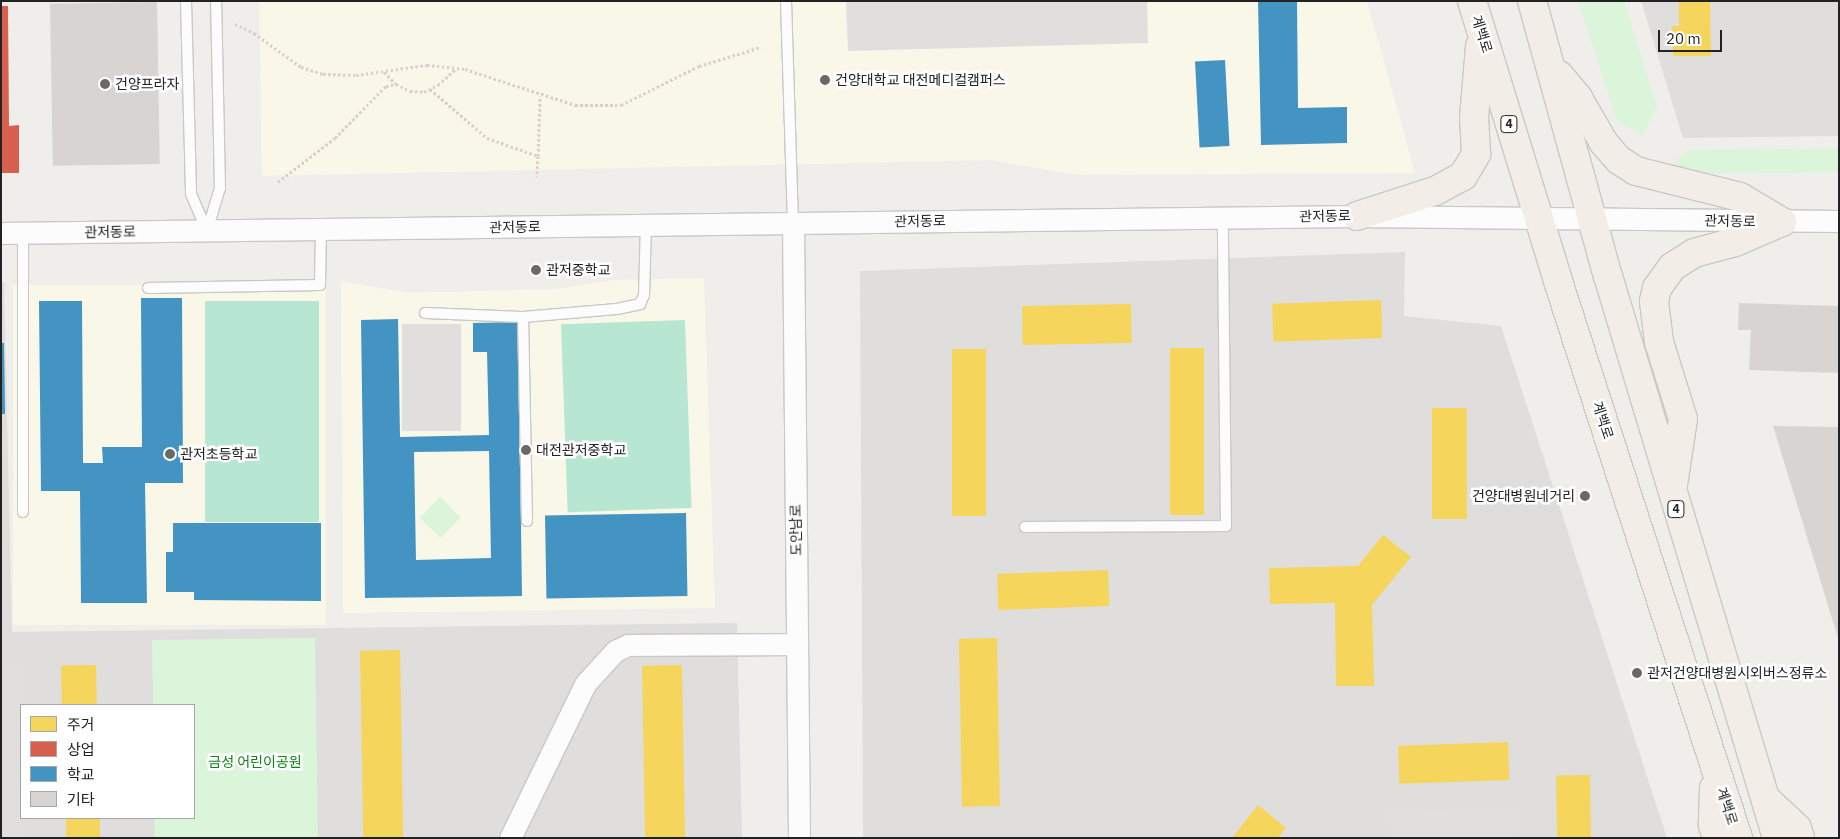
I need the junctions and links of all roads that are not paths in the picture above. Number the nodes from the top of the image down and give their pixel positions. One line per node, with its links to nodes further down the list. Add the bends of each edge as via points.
1 (186, 1): 17 (lane, via 191,194)
2 (216, 1): 17 (lane, via 220,188)
3 (786, 1): 14 (lane)
4 (1472, 1): 6 (main road, 계백로 / 4)
5 (1532, 1): 7 (main road, 4)
6 (1481, 30): 8 (main road, via 1474,118 1476,154 1463,176 1435,191); 10 (main road, 계백로 / 4)
7 (1552, 68): 11 (main road, 4); 13 (main road, via 1578,98 1604,143 1619,160 1655,178 1740,197)
8 (1357, 216): 9 (street, 관저동로); 10 (street, 관저동로)
9 (1223, 218): 14 (street, 관저동로); 26 (lane, via 1226,526)
10 (1540, 218): 11 (street, 관저동로); 28 (main road, 계백로 / 4)
11 (1592, 219): 13 (street, 관저동로); 23 (main road, 4)
12 (1839, 221): 13 (street, 관저동로)
13 (1782, 222): 23 (main road, via 1735,242 1694,252 1672,267 1657,288 1654,301 1659,342 1683,419)
14 (793, 223): 15 (street, 관저동로); 27 (street, 도안남로)
15 (646, 225): 16 (street, 관저동로); 22 (lane, via 644,295 640,304)
16 (321, 229): 17 (street, 관저동로); 20 (lane, via 320,285)
17 (207, 231): 19 (street, 관저동로)
18 (1, 233): 19 (street, 관저동로)
19 (23, 233): 24 (lane)
20 (148, 288)
21 (425, 313): 22 (lane)
22 (523, 317): 25 (lane)
23 (1672, 495): 29 (main road, 4)
24 (22, 512)
25 (527, 522)
26 (1026, 527)
27 (797, 644): 30 (street, via 628,645 615,650 585,684); 31 (street, 도안남로)
28 (1715, 769): 32 (main road, via 1713,825); 33 (main road, 계백로 / 4)
29 (1764, 797): 34 (main road, 4); 35 (main road, via 1797,828)
30 (510, 838)
31 (799, 838)
32 (1717, 838)
33 (1738, 838)
34 (1777, 838)
35 (1800, 838)

